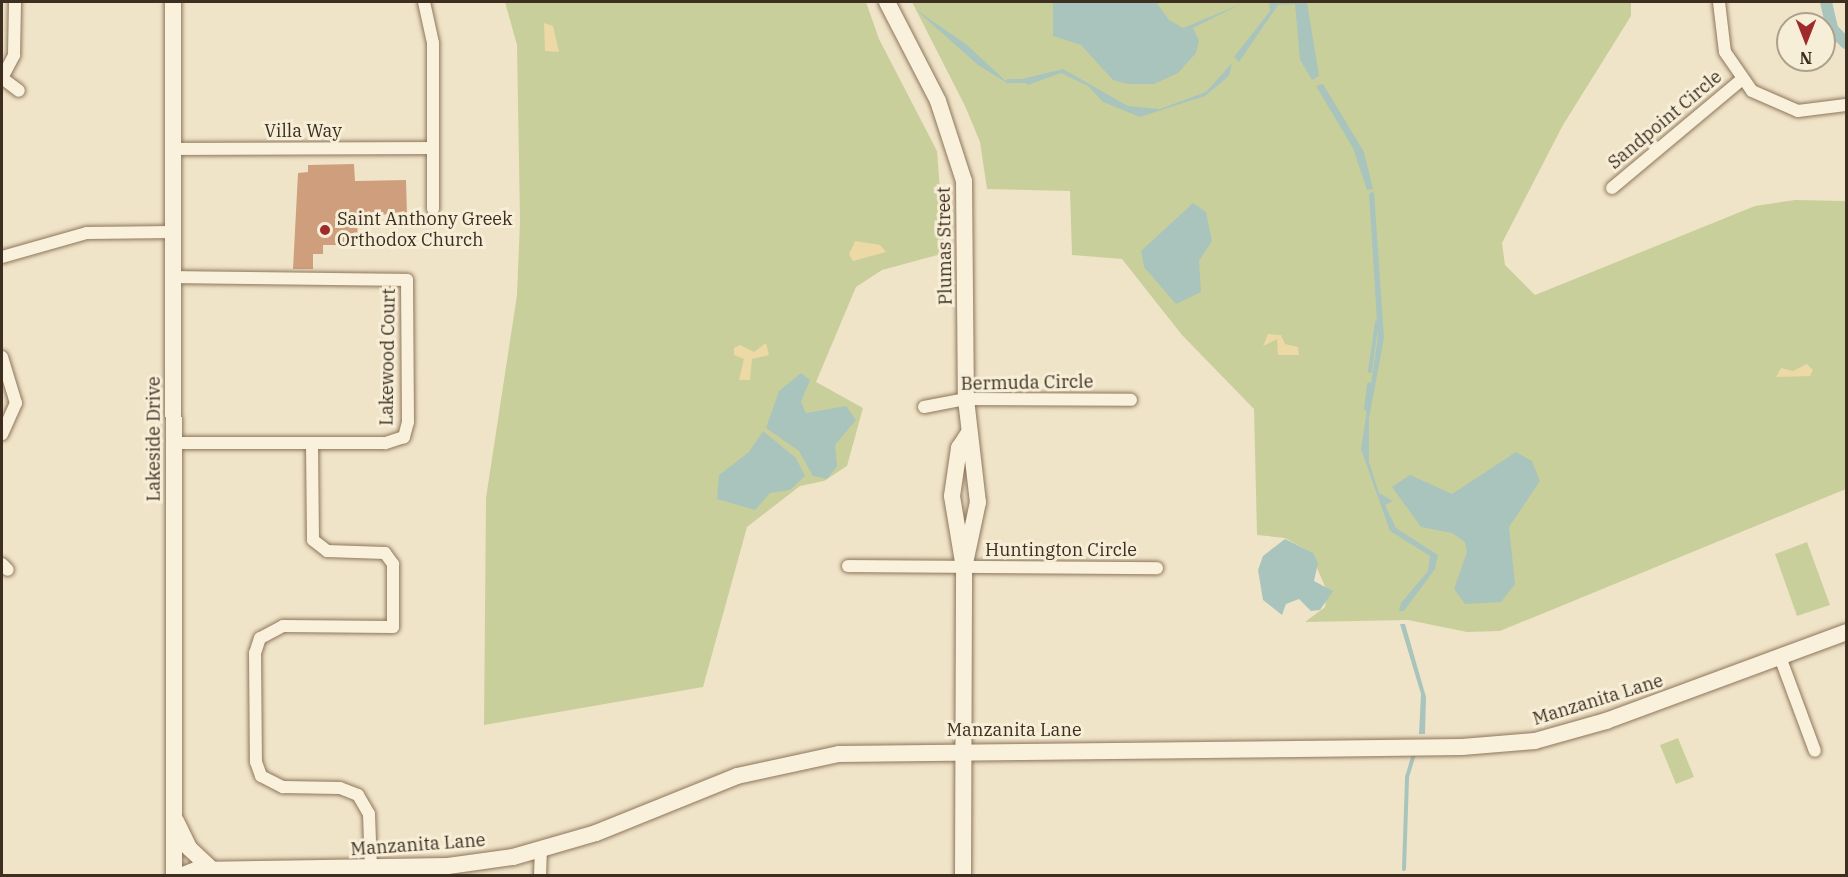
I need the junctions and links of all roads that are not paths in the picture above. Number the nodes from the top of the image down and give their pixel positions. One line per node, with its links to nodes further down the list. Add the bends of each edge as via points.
1 (15, 2): 6 (street, via 14,55)
2 (173, 2): 11 (street, Lakeside Drive)
3 (424, 2): 10 (street, via 432,43)
4 (887, 2): 18 (street, Plumas Street, via 938,102 960,159 967,223)
5 (1719, 2): 7 (street, via 1723,45)
6 (2, 78): 8 (street)
7 (1741, 80): 9 (street, via 1767,101 1790,110 1815,112); 12 (street, Sandpoint Circle)
8 (20, 91)
9 (1846, 105)
10 (433, 148): 11 (street, Villa Way); 13 (street)
11 (173, 149): 14 (street, Lakeside Drive)
12 (1612, 188)
13 (433, 209)
14 (173, 232): 15 (street, via 87,233); 16 (street, Lakeside Drive)
15 (2, 257)
16 (173, 277): 23 (street, Lakeside Drive); 24 (street, Lakewood Court, via 407,280 404,437 385,443)
17 (2, 357): 21 (street, via 16,397 13,416)
18 (966, 399): 19 (street, Bermuda Circle); 20 (street, Bermuda Circle); 22 (street, Plumas Street)
19 (1131, 400)
20 (924, 407)
21 (2, 434)
22 (968, 434): 26 (street, Plumas Street, via 978,502); 26 (street, Plumas Street, via 959,448 952,496)
23 (174, 443): 24 (street, Lakewood Court); 32 (street, Lakeside Drive)
24 (312, 444): 34 (street, via 313,540 327,551 385,553 393,564 393,627 283,626 260,638 255,653 256,762 261,776 283,788 340,788 358,795 369,814)
25 (849, 566): 26 (street, Huntington Circle)
26 (964, 568): 27 (street, Huntington Circle); 30 (street, Plumas Street)
27 (1157, 568)
28 (1846, 632): 29 (street, Manzanita Lane)
29 (1780, 657): 30 (street, Manzanita Lane, via 1559,735 1487,746); 31 (street)
30 (964, 750): 33 (street, Manzanita Lane, via 867,751 785,763); 39 (street, Plumas Street)
31 (1815, 751)
32 (174, 817): 35 (street, via 189,848); 36 (street, Lakeside Drive)
33 (541, 850): 34 (street, Manzanita Lane, via 448,866); 38 (street)
34 (371, 869): 35 (street, Manzanita Lane)
35 (213, 870): 37 (street, Manzanita Lane)
36 (174, 876)
37 (181, 876)
38 (540, 876)
39 (963, 876)

